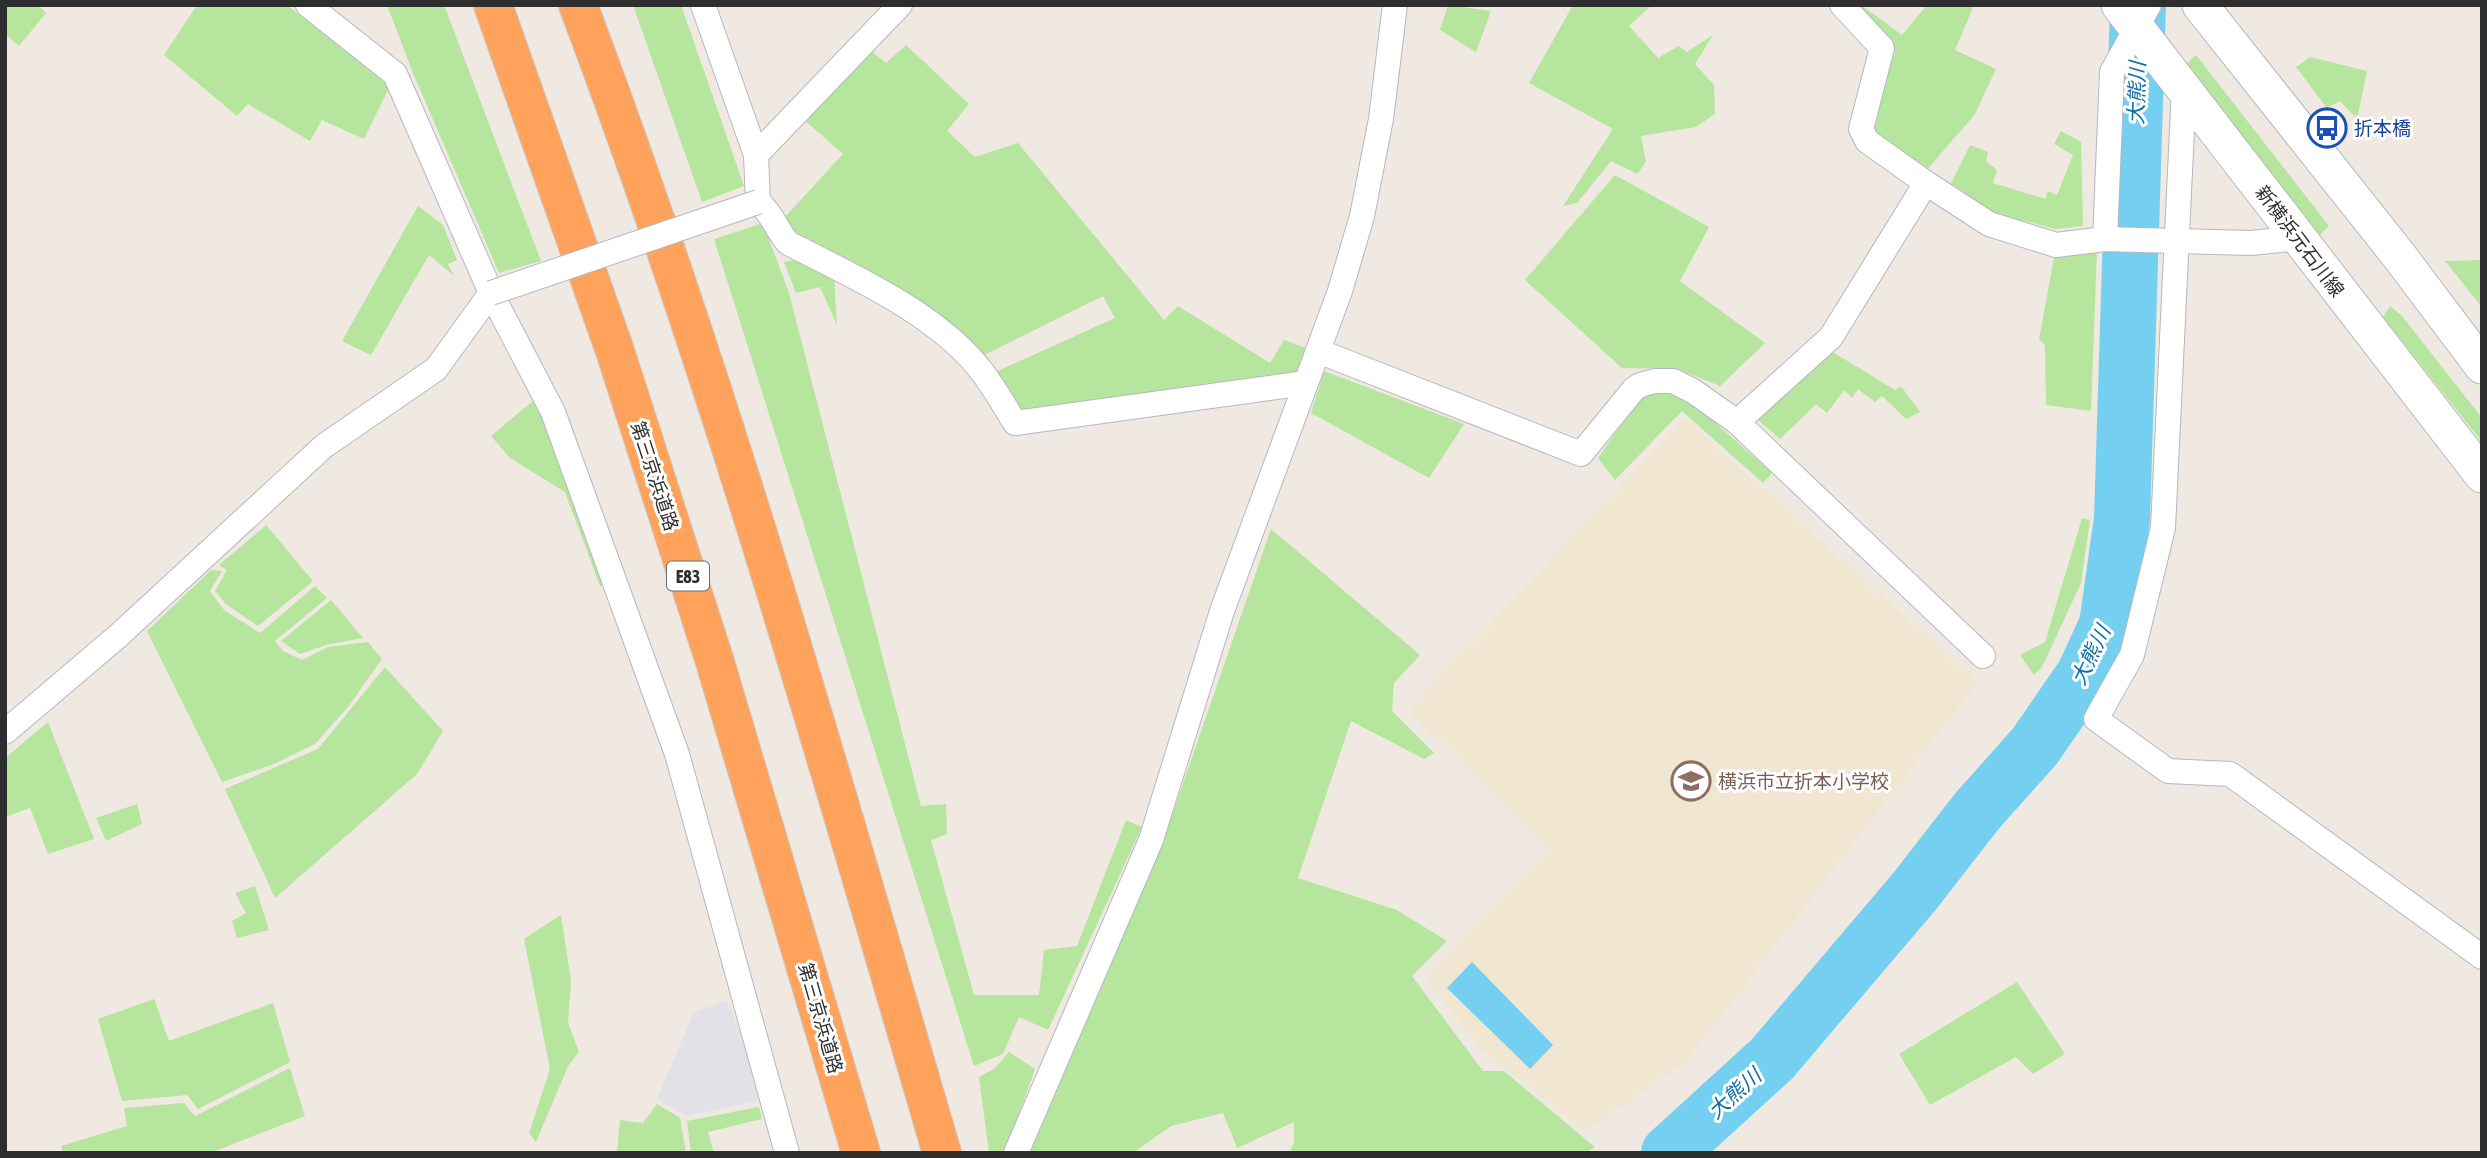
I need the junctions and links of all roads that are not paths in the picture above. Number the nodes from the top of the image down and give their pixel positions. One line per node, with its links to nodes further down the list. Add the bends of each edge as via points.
1 (308, 5): 17 (street, via 394,74)
2 (493, 5): 27 (highway, 第三京浜道路 / E83, via 615,351 711,649)
3 (578, 5): 28 (highway, via 691,324 789,631)
4 (703, 5): 11 (street)
5 (901, 5): 11 (street)
6 (1395, 5): 18 (street, via 1381,119 1362,216)
7 (1842, 5): 12 (street, via 1881,48 1861,129 1867,141)
8 (2200, 5): 19 (street)
9 (2135, 12): 10 (street, 新横浜元石川線); 15 (street, via 2112,72)
10 (2183, 87): 14 (street, 新横浜元石川線); 16 (street)
11 (755, 155): 13 (street)
12 (1926, 183): 15 (street, via 1989,224 2056,244); 21 (street, via 1831,337)
13 (758, 202): 17 (street, bridge); 20 (street, via 788,243 886,294 947,337 982,372 1015,423)
14 (2298, 238): 16 (street, via 2251,243); 22 (street, 新横浜元石川線)
15 (2105, 239): 16 (street)
16 (2176, 240): 25 (street, via 2163,528 2132,655 2096,719 2168,771 2230,774)
17 (491, 293): 24 (street, via 436,369 324,446 118,636); 26 (street, via 553,412 677,754)
18 (1318, 351): 20 (street); 21 (street, via 1581,454 1634,389 1655,381 1680,384)
19 (2482, 366)
20 (1305, 383): 29 (street, via 1222,611 1151,840)
21 (1737, 422): 23 (street)
22 (2482, 475)
23 (1983, 656)
24 (5, 732)
25 (2482, 957)
26 (787, 1153)
27 (861, 1153)
28 (942, 1153)
29 (1016, 1153)

